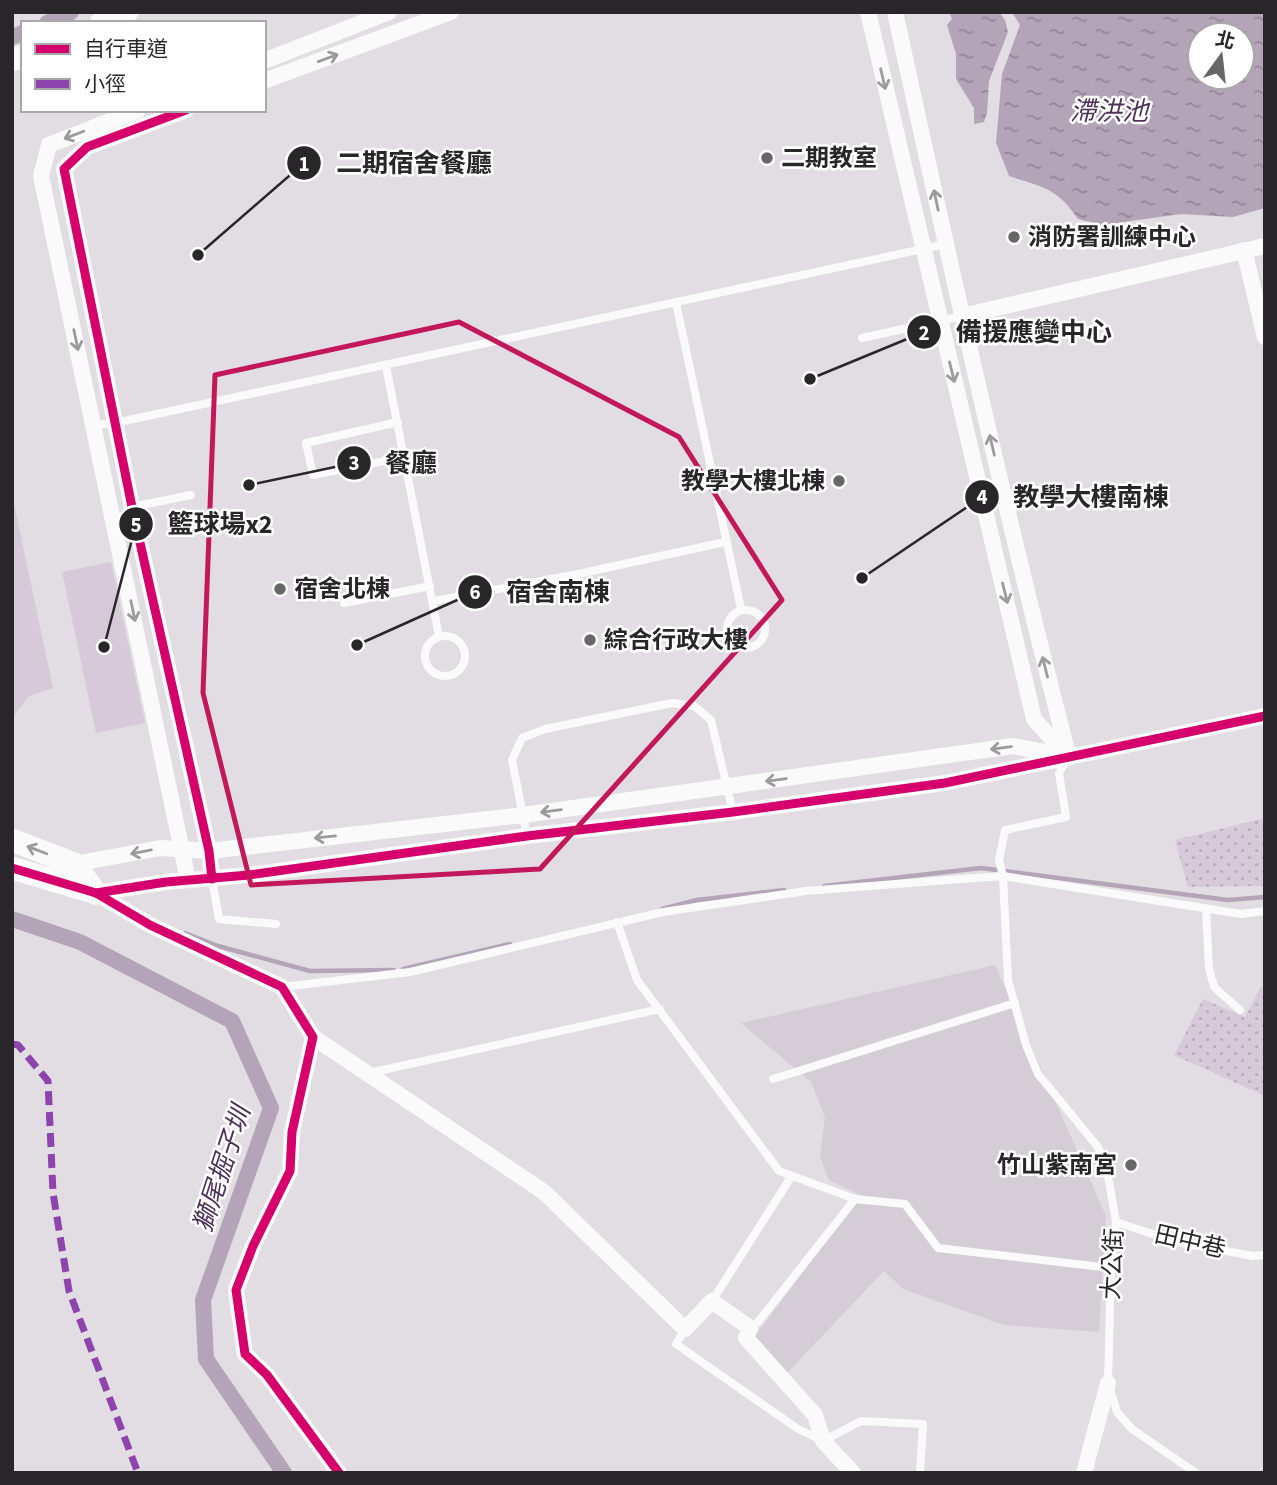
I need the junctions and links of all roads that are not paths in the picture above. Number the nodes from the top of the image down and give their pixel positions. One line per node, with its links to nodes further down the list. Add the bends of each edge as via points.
1 (127, 12): 6 (street)
2 (451, 12): 7 (street)
3 (868, 12): 14 (street, one-way to 14)
4 (895, 12): 12 (street, one-way to 4)
5 (382, 15): 7 (street); 8 (street)
6 (107, 21)
7 (384, 37): 9 (street, one-way to 7)
8 (266, 60)
9 (266, 80)
10 (133, 112): 24 (street, one-way to 24, via 48,145 41,176)
11 (181, 112): 23 (street, via 87,147 64,169)
12 (946, 244): 14 (lane); 17 (street)
13 (1265, 246): 15 (street)
14 (923, 249): 16 (lane); 18 (street)
15 (1244, 250): 17 (street); 19 (street)
16 (677, 303): 21 (lane); 28 (lane)
17 (962, 316): 18 (lane); 35 (street, one-way to 17)
18 (940, 321): 20 (lane); 35 (street, one-way to 35, via 1034,719)
19 (1265, 337)
20 (862, 338)
21 (386, 366): 22 (lane); 23 (lane)
22 (398, 422): 25 (lane); 25 (lane, via 306,443 313,475)
23 (115, 423): 24 (lane); 27 (street)
24 (94, 425): 41 (street, one-way to 41)
25 (405, 457): 29 (lane)
26 (191, 495): 27 (lane)
27 (132, 507): 42 (street)
28 (725, 542): 30 (lane); 32 (lane)
29 (430, 586): 30 (lane); 31 (lane)
30 (434, 601): 33 (lane)
31 (344, 603)
32 (741, 610): 32 (lane, via 731,615 726,628 730,641 742,648 755,646 764,635 764,622 756,612)
33 (439, 636): 33 (lane, via 429,642 424,656 429,669 441,676 456,673 464,662 464,648 455,637)
34 (1265, 716): 35 (street)
35 (1068, 757): 36 (street, one-way to 36, via 1013,746); 37 (street, via 946,783); 45 (lane, 大公街, via 1059,773 1066,817 1005,830 999,860)
36 (728, 787): 37 (lane); 38 (street, one-way to 38); 38 (lane, via 711,720 694,706 672,703 545,729 522,738 512,760)
37 (733, 812): 39 (street)
38 (523, 815): 39 (lane); 42 (street, one-way to 42)
39 (527, 836): 46 (street)
40 (12, 840): 43 (street, one-way to 40)
41 (182, 850): 42 (street); 43 (street, one-way to 43, via 160,848); 47 (street)
42 (209, 850): 46 (street)
43 (74, 864): 48 (street)
44 (12, 868): 48 (street)
45 (1003, 876): 49 (lane); 51 (lane, via 806,891); 54 (lane, 大公街, via 1008,980)
46 (212, 879): 47 (street); 52 (lane, via 219,919)
47 (188, 880): 48 (street)
48 (96, 893): 53 (street, via 150,925)
49 (1206, 909): 50 (lane, via 1241,914); 56 (lane, via 1214,987)
50 (1265, 911)
51 (617, 922): 53 (lane, via 410,972); 55 (lane, via 637,980)
52 (276, 924)
53 (282, 988): 57 (street)
54 (1015, 1003): 59 (lane); 62 (lane, 大公街, via 1038,1074 1098,1147)
55 (660, 1009): 58 (lane); 60 (lane, via 779,1171)
56 (1240, 1010)
57 (313, 1037): 58 (street); 70 (street, via 292,1132 290,1171 236,1290 244,1354 267,1375)
58 (368, 1073): 67 (street, via 544,1192)
59 (773, 1079)
60 (792, 1177): 61 (lane); 65 (lane)
61 (855, 1199): 64 (lane, via 905,1203 938,1248); 66 (lane)
62 (1116, 1222): 63 (lane, 田中巷, via 1177,1242); 64 (lane, 大公街)
63 (1265, 1255)
64 (1111, 1268): 68 (lane, 大公街)
65 (712, 1301): 66 (street); 67 (street)
66 (750, 1328): 69 (street, via 746,1338 815,1415)
67 (685, 1329): 69 (lane, via 676,1344 798,1429)
68 (1108, 1383): 73 (street); 74 (lane, 大公街, via 1117,1412 1132,1429)
69 (823, 1440): 71 (street); 72 (lane, via 861,1421 923,1423)
70 (339, 1473)
71 (853, 1473)
72 (920, 1473)
73 (1084, 1473)
74 (1196, 1473)

